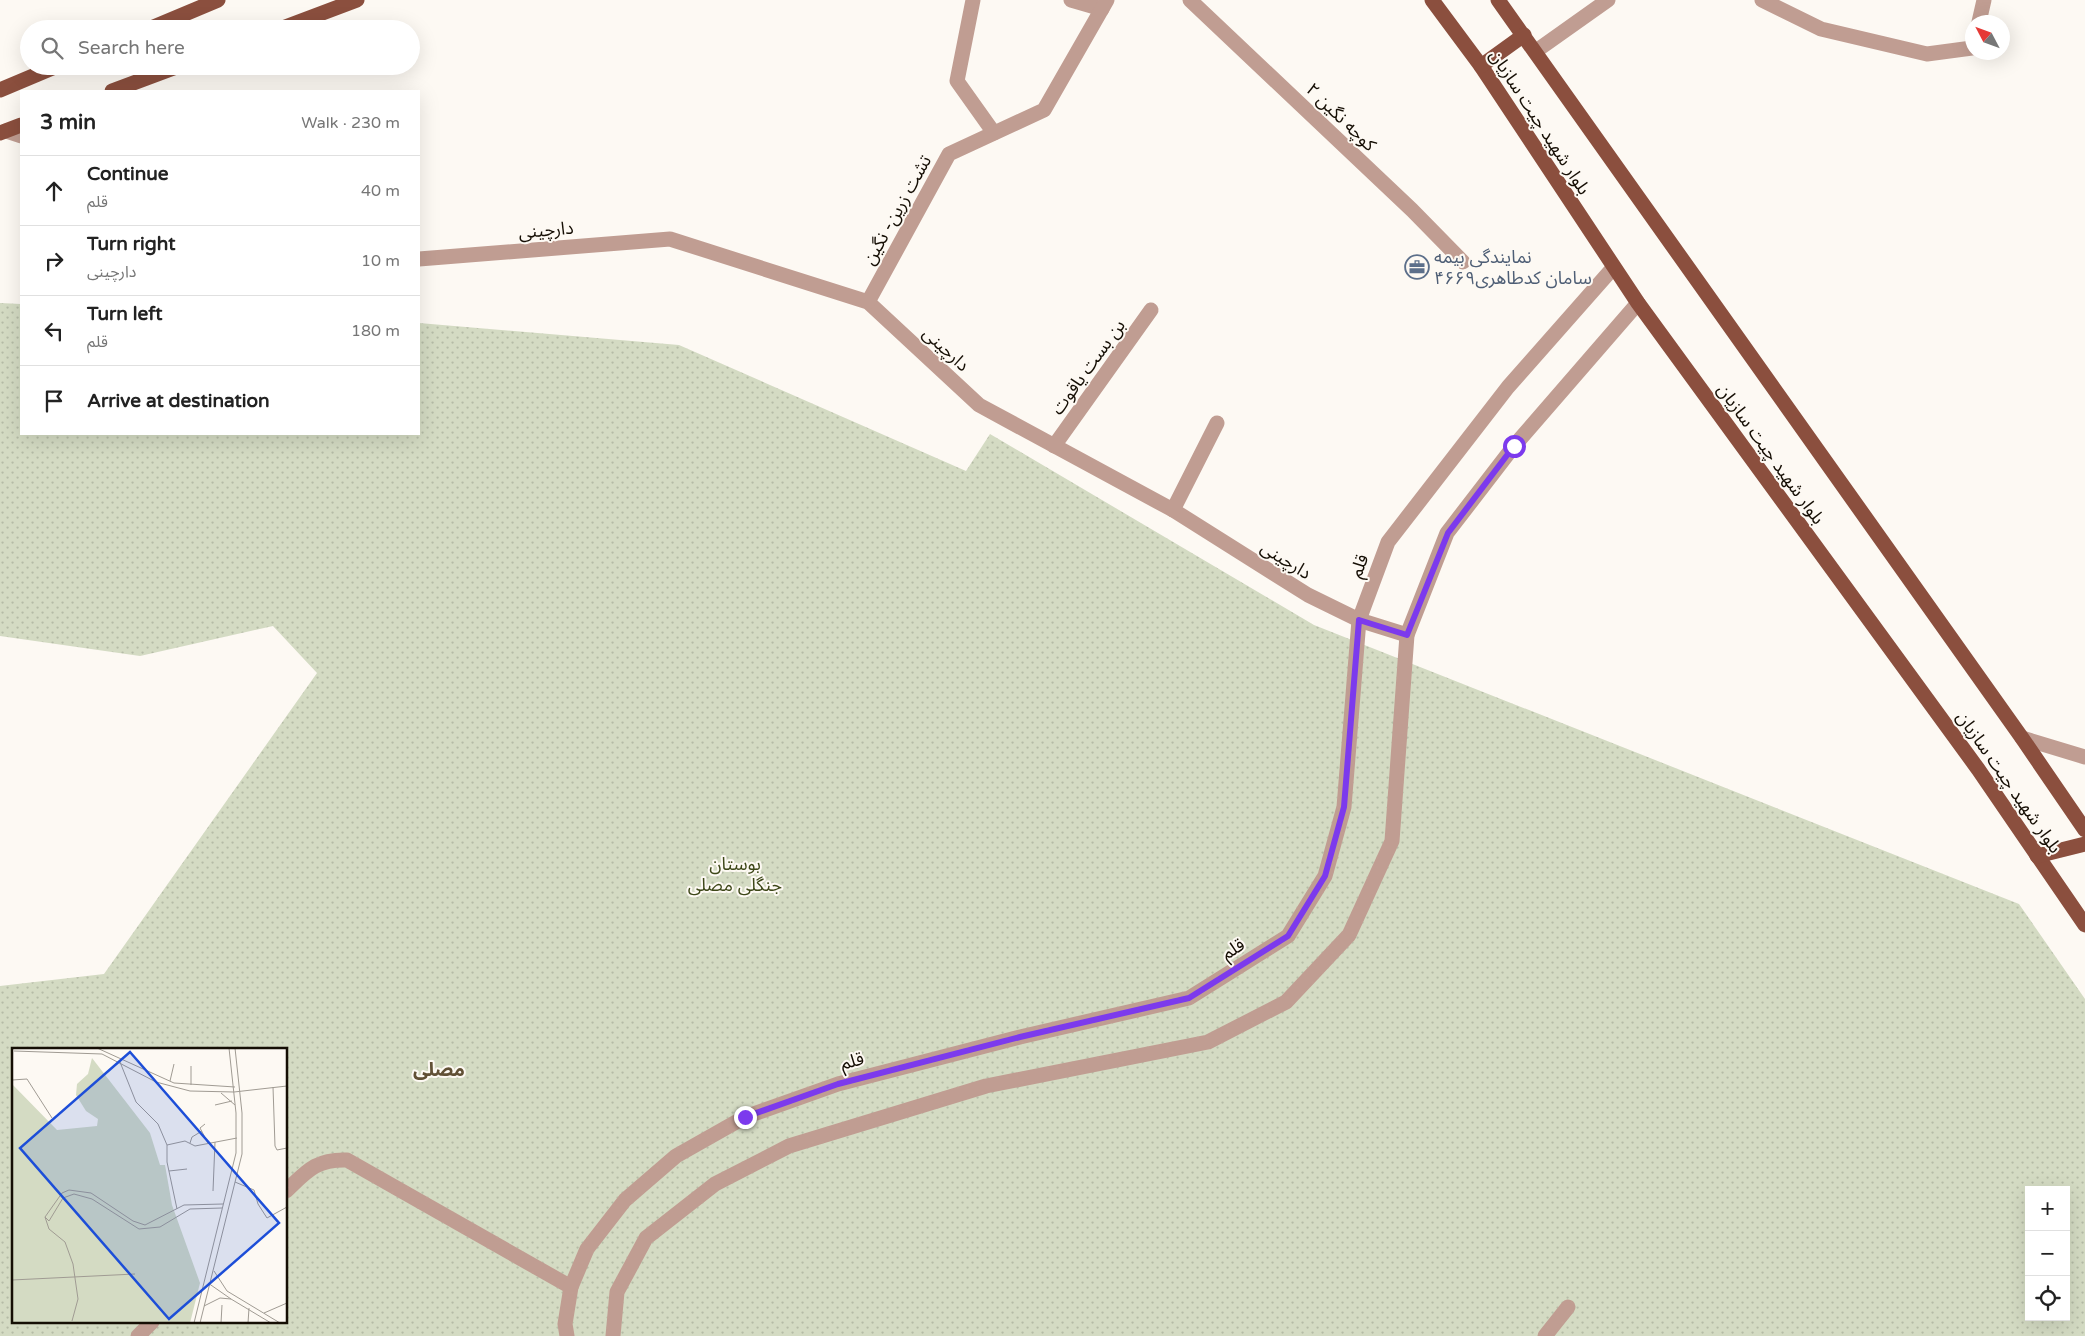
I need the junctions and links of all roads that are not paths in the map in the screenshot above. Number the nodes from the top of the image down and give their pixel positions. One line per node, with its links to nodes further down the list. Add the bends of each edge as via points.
1 (218, 0): 13 (main road)
2 (357, 0): 14 (main road)
3 (973, 0): 25 (street, via 957,81)
4 (1071, 0): 11 (street)
5 (1190, 0): 28 (street, کوچه نگین ۲)
6 (1432, 0): 18 (main road, بلوار شهید چیت سازیان)
7 (1498, 0): 15 (main road, بلوار شهید چیت سازیان)
8 (1608, 0): 17 (street)
9 (1762, 0): 16 (street, via 1821,29 1927,54)
10 (1984, 0): 12 (street)
11 (1105, 4): 25 (street, تشت زرین- نگین, via 1044,110)
12 (1981, 15)
13 (170, 20)
14 (304, 20)
15 (1524, 35): 17 (main road, بلوار شهید چیت سازیان); 18 (main road)
16 (1965, 49)
17 (1536, 51): 38 (main road, بلوار شهید چیت سازیان)
18 (1481, 66): 29 (main road, بلوار شهید چیت سازیان)
19 (36, 75): 21 (main road)
20 (155, 75): 22 (main road)
21 (0, 90)
22 (115, 90)
23 (20, 125): 24 (main road)
24 (3, 132): 26 (street)
25 (994, 133): 30 (street, تشت زرین- نگین, via 949,154)
26 (20, 136)
27 (420, 260): 30 (street, دارچینی, via 670,239)
28 (1464, 262)
29 (1613, 268): 31 (main road, بلوار شهید چیت سازیان); 36 (street, قلم, via 1508,387 1388,542)
30 (868, 302): 34 (street, دارچینی, via 979,405)
31 (1638, 303): 37 (street, via 1514,446 1448,533); 42 (main road, بلوار شهید چیت سازیان)
32 (1151, 310): 34 (street, بن بست یاقوت)
33 (1217, 423): 35 (street)
34 (1054, 446): 35 (street, دارچینی)
35 (1173, 510): 36 (street, دارچینی, via 1308,595)
36 (1359, 620): 37 (street, دارچینی); 45 (street, قلم, via 1344,807 1325,876 1288,936 1189,998 838,1084 745,1117 676,1156 625,1200 586,1249)
37 (1407, 635): 50 (street, via 1392,841 1349,935 1286,1002 1208,1042 986,1086 789,1146 715,1184 646,1238 617,1292)
38 (2022, 738): 39 (street); 40 (main road, بلوار شهید چیت سازیان)
39 (2085, 757)
40 (2085, 830)
41 (2085, 844): 42 (main road)
42 (2038, 856): 43 (main road, بلوار شهید چیت سازیان)
43 (2085, 925)
44 (288, 1189): 45 (street, via 309,1169 329,1160 347,1160)
45 (571, 1287): 49 (street, قلم, via 565,1324)
46 (1568, 1306): 51 (street)
47 (150, 1324): 48 (street)
48 (138, 1336)
49 (567, 1336)
50 (613, 1336)
51 (1545, 1336)

